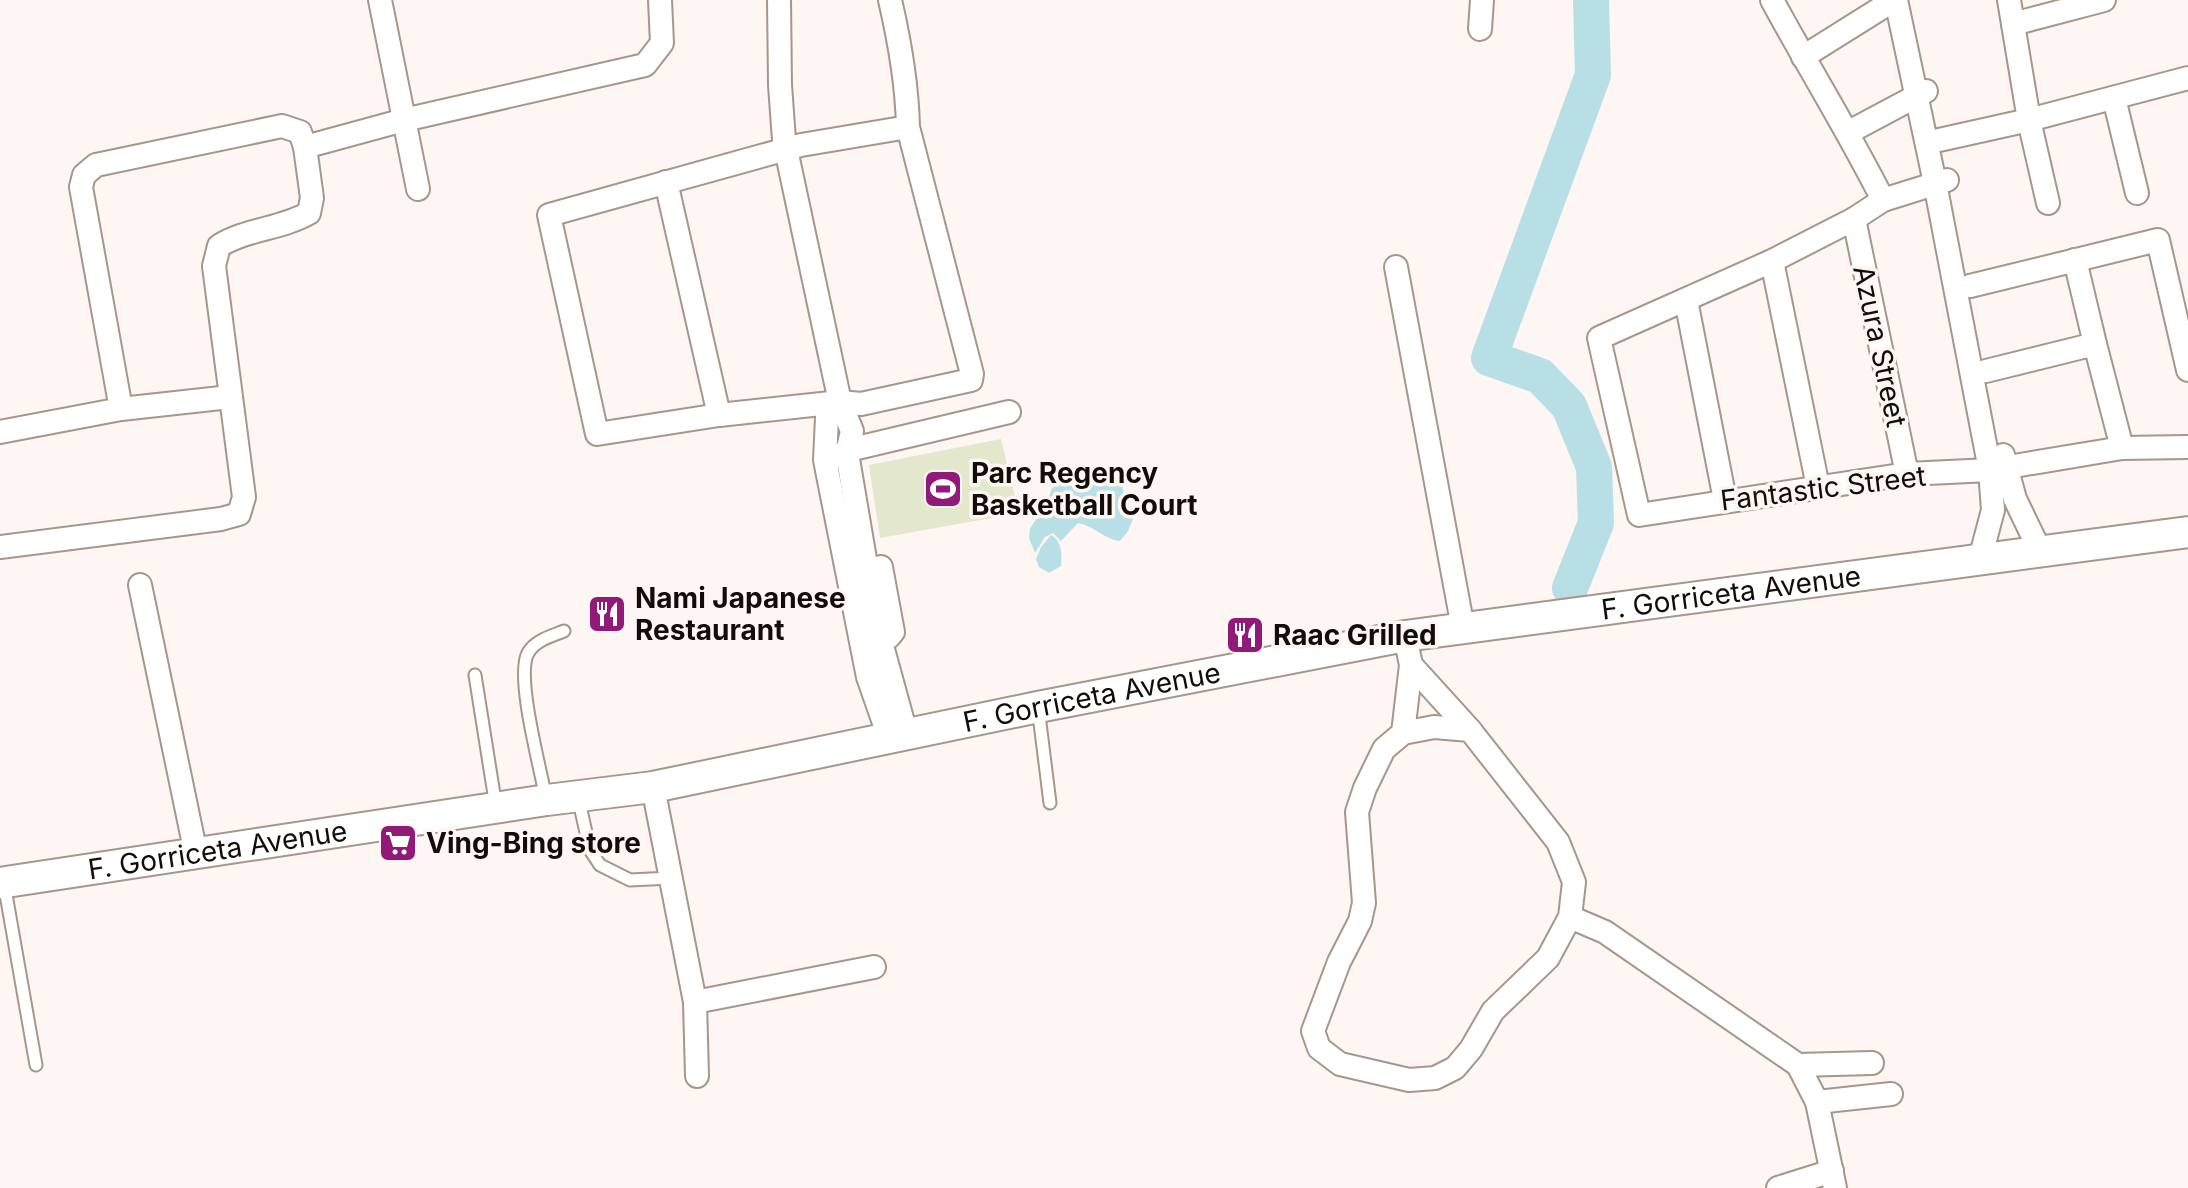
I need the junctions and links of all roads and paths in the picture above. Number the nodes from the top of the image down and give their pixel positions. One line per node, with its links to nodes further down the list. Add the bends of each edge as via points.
1 (380, 0): 17 (street)
2 (660, 0): 17 (street, via 662,43 645,65)
3 (779, 0): 23 (street)
4 (890, 0): 19 (street, via 902,53)
5 (1482, 0): 12 (street)
6 (1772, 0): 13 (street)
7 (1895, 0): 13 (street); 15 (street)
8 (1908, 0): 15 (street)
9 (2009, 0): 11 (street)
10 (2104, 0): 11 (street)
11 (2013, 24): 18 (street)
12 (1480, 29)
13 (1803, 57): 20 (street)
14 (2188, 78): 16 (street)
15 (1922, 93): 20 (street); 21 (street); 25 (street)
16 (2114, 98): 18 (street); 27 (street)
17 (404, 120): 22 (street); 26 (street)
18 (2029, 120): 21 (street); 29 (street)
19 (908, 127): 23 (street); 40 (street, via 971,380 861,404)
20 (1849, 132): 28 (street)
21 (1939, 140): 25 (street)
22 (305, 147): 39 (street, via 309,213 219,246 214,266); 41 (street, via 300,132 282,126 96,165 84,175 81,187)
23 (787, 149): 24 (street); 40 (street)
24 (666, 182): 43 (street); 43 (street, via 549,215 597,434)
25 (1941, 182): 28 (street); 34 (street); 49 (street)
26 (418, 189)
27 (2137, 193)
28 (1883, 200): 30 (street)
29 (2048, 203)
30 (1854, 219): 32 (street); 50 (street, Azura Street)
31 (2075, 260): 34 (street); 36 (street); 37 (street, via 2158,240)
32 (1772, 261): 35 (street); 51 (street)
33 (1396, 267): 58 (street)
34 (1970, 286): 38 (street)
35 (1686, 300): 52 (street); 52 (street, Fantastic Street, via 1599,338 1639,515)
36 (2095, 344): 38 (street); 46 (street)
37 (2188, 370)
38 (1986, 371): 49 (street)
39 (230, 397): 41 (street); 54 (street, via 244,497 239,514)
40 (840, 402): 43 (street); 47 (street, via 852,431); 48 (street, via 827,417)
41 (121, 409): 44 (street)
42 (1009, 412): 47 (street)
43 (719, 415)
44 (0, 432)
45 (2188, 447): 46 (street, Fantastic Street)
46 (2122, 448): 49 (street, Fantastic Street)
47 (852, 450): 48 (street); 60 (street, via 893,632)
48 (825, 460): 60 (street)
49 (1998, 469): 50 (street, Fantastic Street); 55 (street); 56 (street)
50 (1907, 474): 51 (street, Fantastic Street)
51 (1818, 487): 52 (street, Fantastic Street)
52 (1725, 500)
53 (2188, 532): 55 (main road, F. Gorriceta Avenue)
54 (0, 547)
55 (2040, 551): 56 (main road, F. Gorriceta Avenue)
56 (1980, 559): 58 (main road, F. Gorriceta Avenue)
57 (140, 585): 72 (street)
58 (1463, 628): 61 (main road, F. Gorriceta Avenue)
59 (564, 631): 69 (lane, via 534,644 524,672)
60 (872, 642): 66 (street)
61 (1408, 651): 63 (main road, F. Gorriceta Avenue); 64 (street); 65 (street)
62 (475, 675): 71 (lane)
63 (1038, 707): 66 (main road, F. Gorriceta Avenue); 70 (lane)
64 (1470, 730): 65 (street, via 1434,727); 75 (street, via 1558,842 1574,882)
65 (1403, 733): 75 (street, via 1384,749 1357,812 1364,903 1313,1031 1319,1048 1340,1064 1409,1080 1435,1078 1455,1068 1493,1011 1548,958)
66 (897, 735): 67 (main road, F. Gorriceta Avenue)
67 (653, 787): 68 (main road, F. Gorriceta Avenue); 73 (street)
68 (578, 796): 69 (main road, F. Gorriceta Avenue); 73 (lane, via 590,850 600,865 630,880)
69 (547, 800): 71 (main road, F. Gorriceta Avenue)
70 (1050, 803)
71 (496, 807): 72 (main road, F. Gorriceta Avenue)
72 (196, 854): 74 (main road, F. Gorriceta Avenue)
73 (671, 878): 77 (street)
74 (2, 882): 79 (lane)
75 (1570, 917): 80 (street, via 1605,932)
76 (874, 967): 77 (street)
77 (695, 1002): 81 (street)
78 (1872, 1063): 80 (street)
79 (36, 1065)
80 (1798, 1065): 83 (street)
81 (697, 1076)
82 (1891, 1094): 83 (street)
83 (1817, 1102): 84 (street)
84 (1834, 1179): 85 (street)
85 (1778, 1188)

